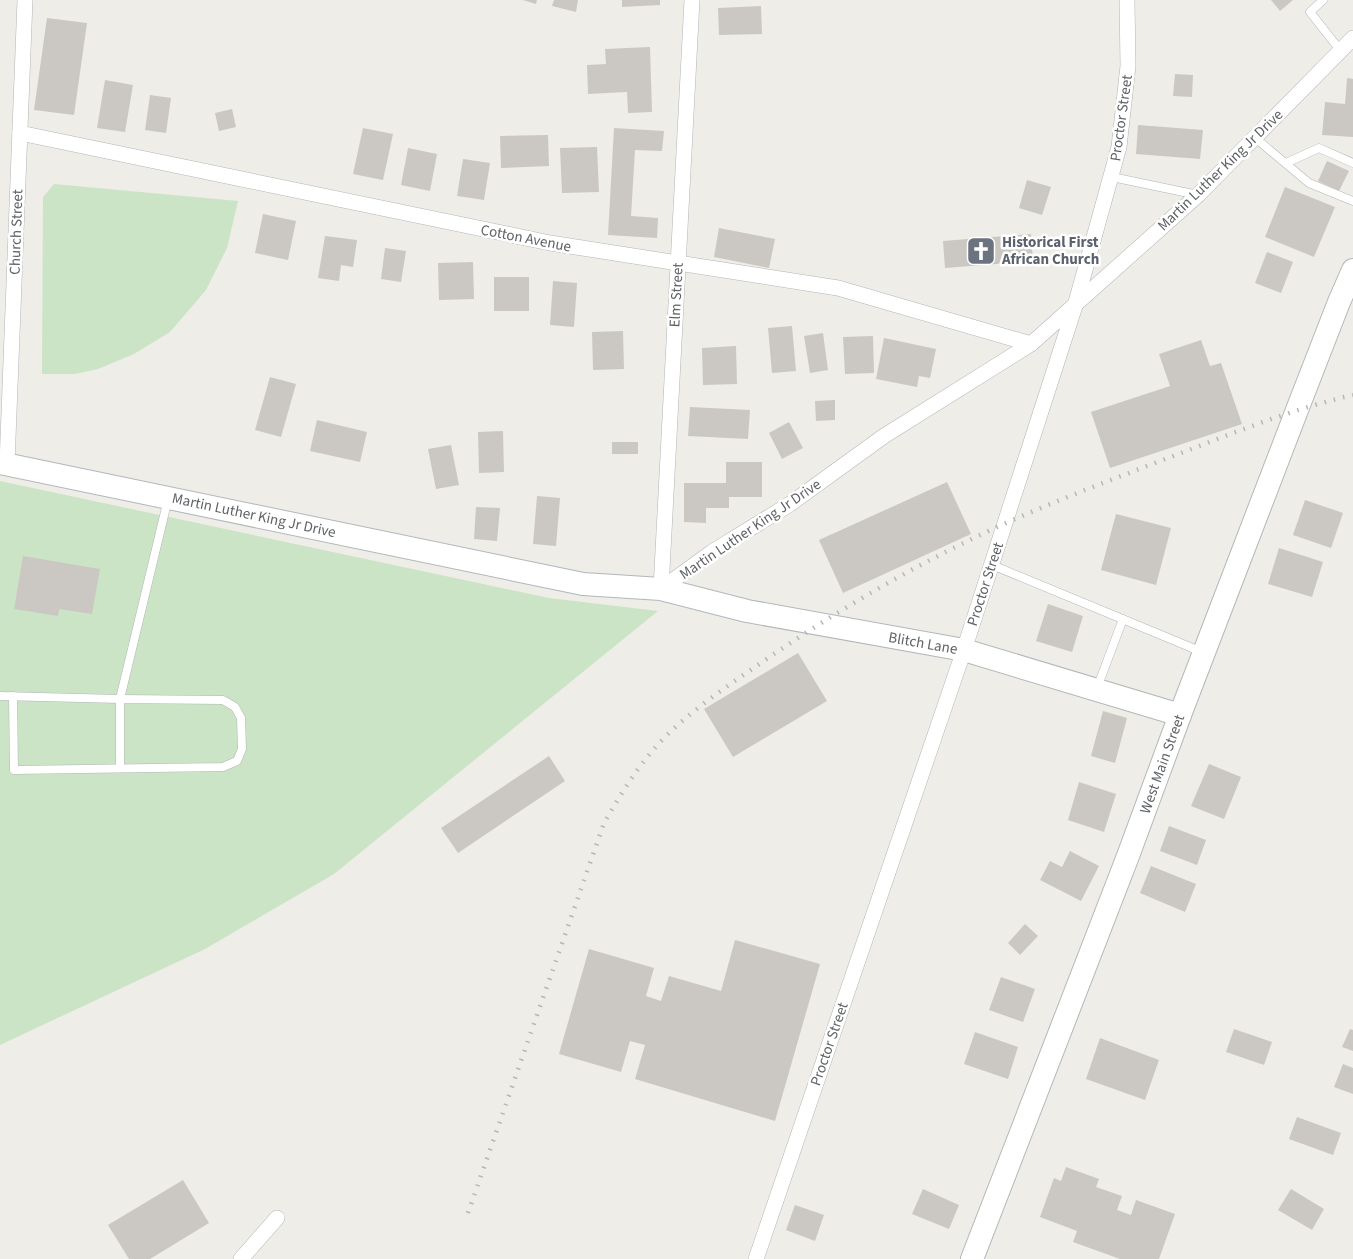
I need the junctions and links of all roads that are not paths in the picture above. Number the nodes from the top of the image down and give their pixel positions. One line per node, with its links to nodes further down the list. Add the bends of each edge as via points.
1 (25, 0): 7 (street, Church Street)
2 (692, 0): 14 (street, Elm Street)
3 (1127, 0): 11 (street, Proctor Street, via 1128,66)
4 (1323, 0): 6 (lane, via 1310,12)
5 (1353, 38): 6 (street, Martin Luther King Jr Drive)
6 (1340, 50): 8 (street, Martin Luther King Jr Drive)
7 (20, 133): 14 (street, Cotton Avenue, via 550,243); 18 (street, Church Street)
8 (1254, 137): 10 (lane); 12 (street, Martin Luther King Jr Drive)
9 (1353, 162): 10 (lane, via 1319,147)
10 (1286, 163): 13 (lane, via 1309,183)
11 (1112, 177): 12 (lane); 16 (street, Proctor Street)
12 (1198, 195): 16 (street, Martin Luther King Jr Drive)
13 (1353, 201)
14 (678, 264): 17 (street, Cotton Avenue, via 838,288); 21 (street, Elm Street)
15 (1353, 270): 24 (street, West Main Street)
16 (1075, 306): 17 (street, Martin Luther King Jr Drive); 20 (street, Proctor Street)
17 (1031, 344): 21 (street, Martin Luther King Jr Drive, via 884,436)
18 (4, 463): 19 (street, Martin Luther King Jr Drive)
19 (168, 498): 21 (street, Martin Luther King Jr Drive, via 583,584); 28 (lane)
20 (992, 565): 22 (lane); 23 (street, Proctor Street)
21 (662, 589): 23 (street, Blitch Lane, via 747,611)
22 (1123, 619): 24 (lane); 25 (lane)
23 (964, 650): 25 (street, Blitch Lane); 33 (street, Proctor Street)
24 (1204, 653): 29 (street, West Main Street)
25 (1096, 690): 29 (street, Blitch Lane)
26 (0, 696): 27 (lane)
27 (13, 696): 28 (lane); 30 (lane, via 14,770)
28 (120, 699): 30 (lane); 30 (lane, via 224,700 242,718 242,749 237,760 223,767)
29 (1180, 715): 34 (street, West Main Street)
30 (120, 768)
31 (277, 1218): 32 (street)
32 (242, 1259)
33 (756, 1259)
34 (972, 1259)

